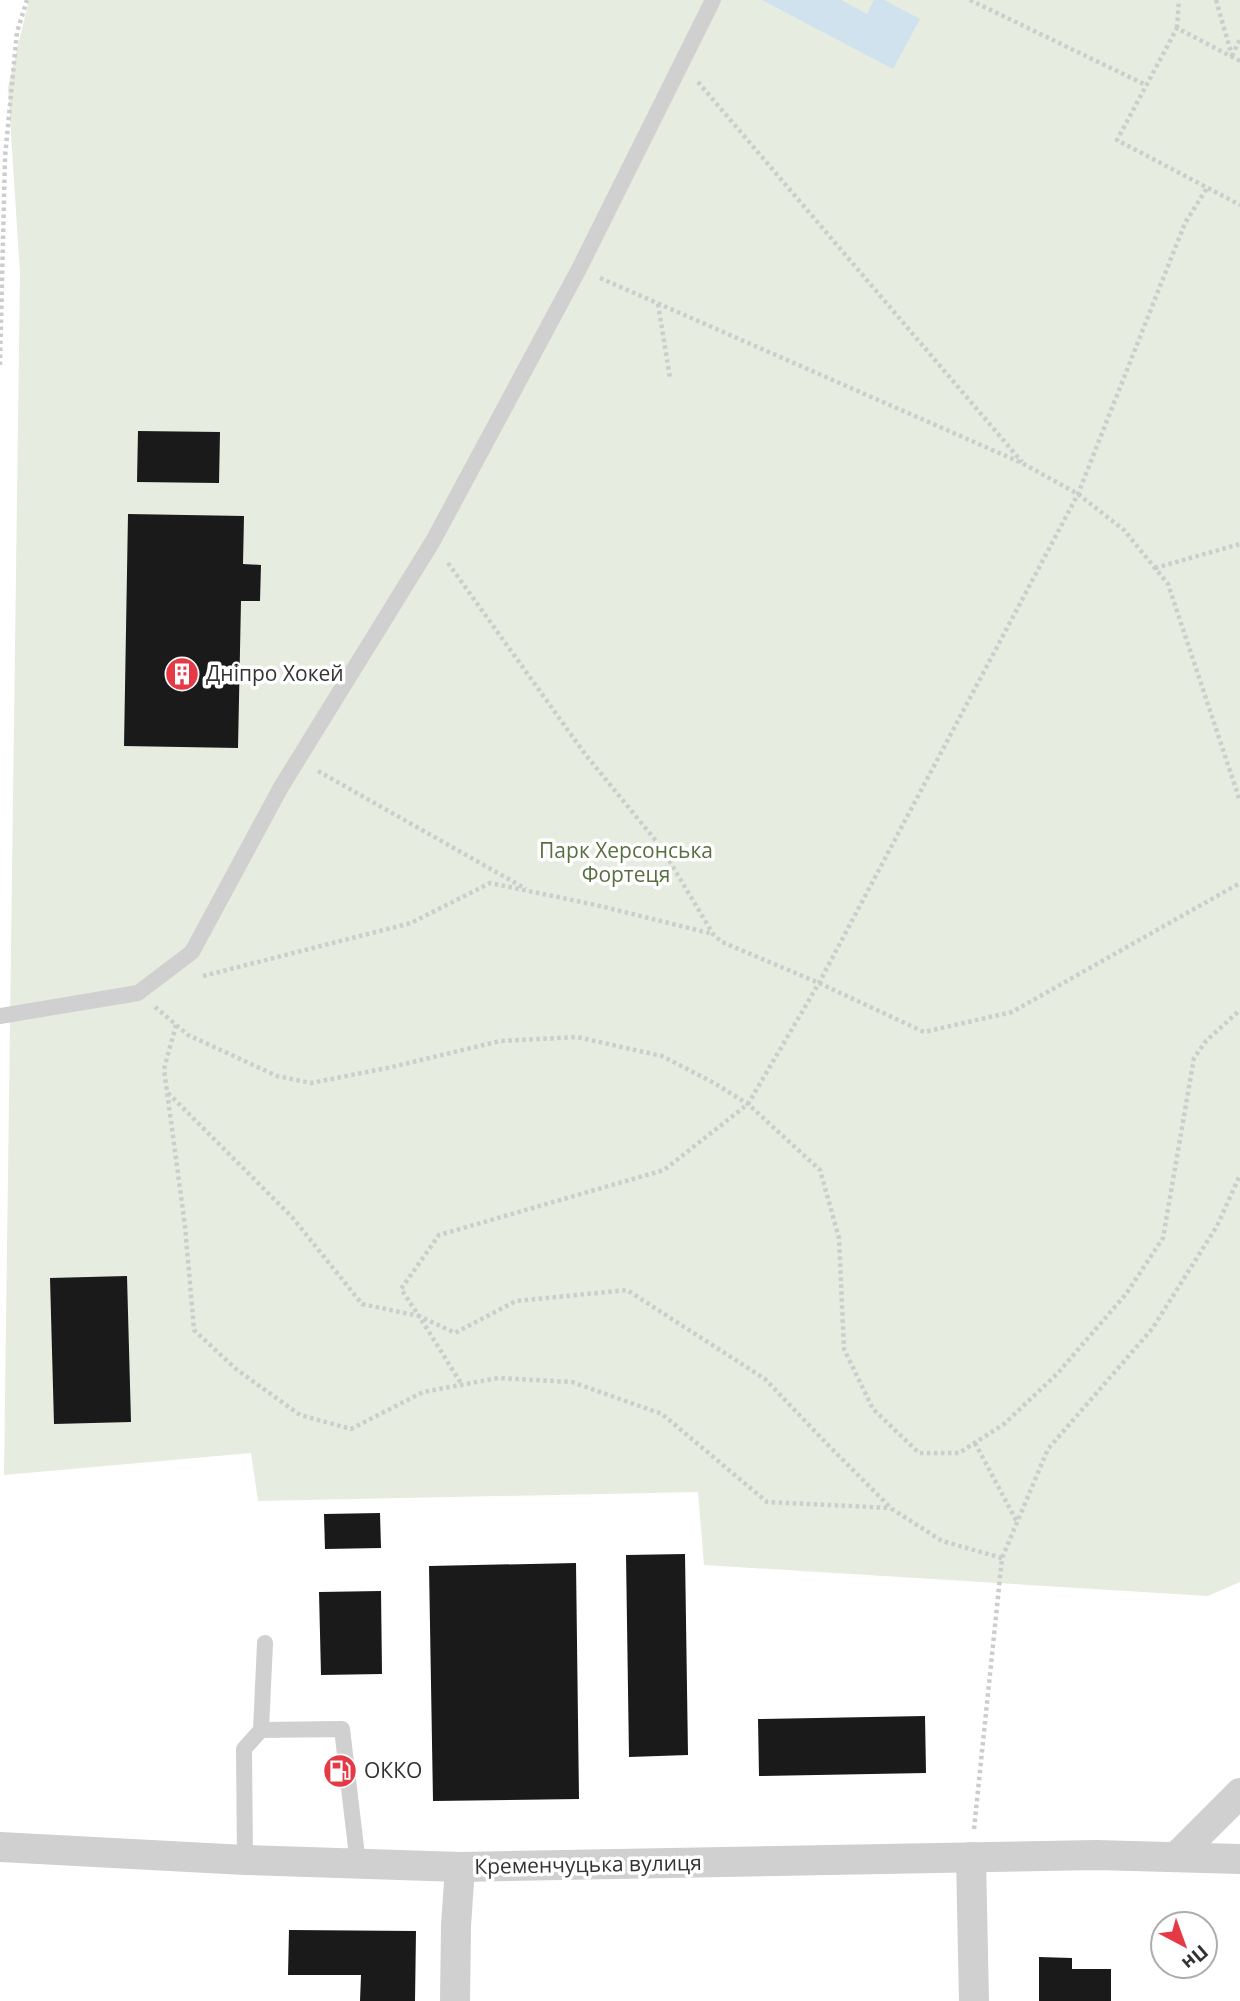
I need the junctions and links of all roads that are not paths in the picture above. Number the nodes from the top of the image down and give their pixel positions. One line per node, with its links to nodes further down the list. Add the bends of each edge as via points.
1 (713, 0): 2 (lane, via 579,269 433,541 281,787 192,952 138,993)
2 (0, 1016)
3 (265, 1643): 4 (lane)
4 (261, 1730): 10 (lane, via 244,1749); 11 (lane, via 342,1729)
5 (1240, 1793): 7 (street)
6 (0, 1847): 10 (street, Кременчуцька вулиця)
7 (1177, 1856): 8 (street, Кременчуцька вулиця); 9 (street, Кременчуцька вулиця)
8 (971, 1857): 12 (street, Кременчуцька вулиця); 14 (street)
9 (1240, 1859)
10 (245, 1860): 11 (street, Кременчуцька вулиця)
11 (358, 1864): 12 (street, Кременчуцька вулиця)
12 (460, 1867): 13 (street)
13 (455, 2001)
14 (975, 2001)

